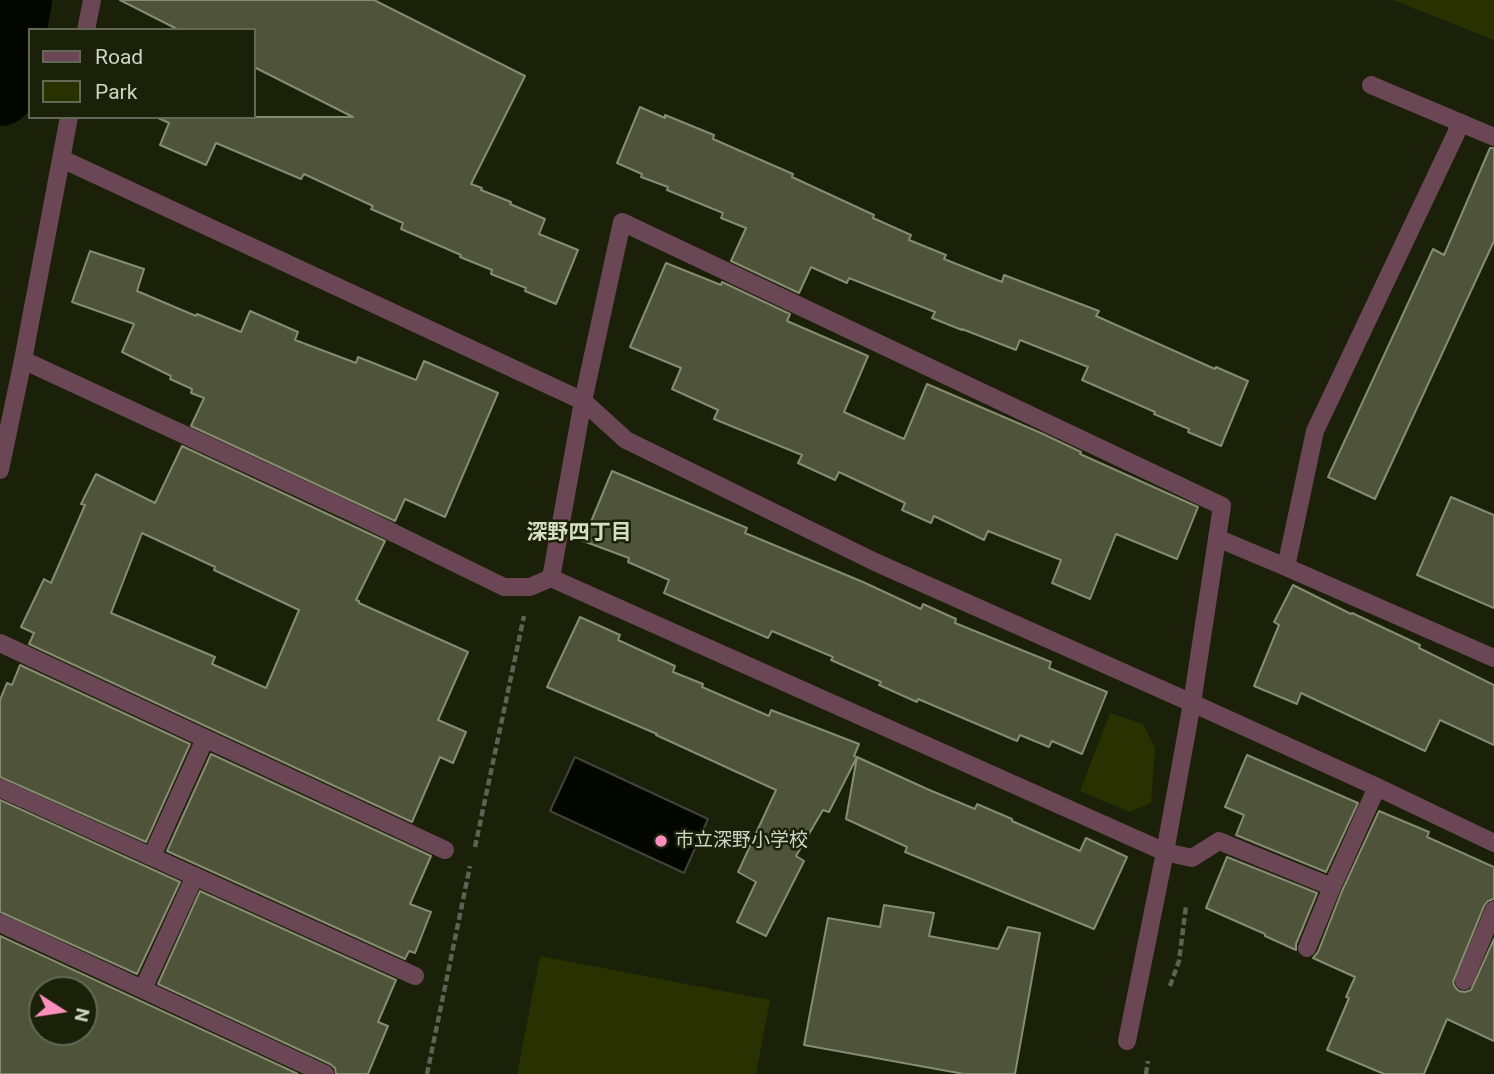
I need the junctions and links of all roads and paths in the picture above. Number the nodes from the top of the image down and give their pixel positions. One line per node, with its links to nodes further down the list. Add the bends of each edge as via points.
1 (92, 0): 2 (street)
2 (86, 28)
3 (1371, 85): 5 (street)
4 (69, 119): 7 (street)
5 (1461, 123): 6 (street); 12 (street, via 1315,431)
6 (1494, 137)
7 (61, 159): 8 (street); 9 (street)
8 (23, 360): 10 (street); 14 (street, via 504,587)
9 (583, 401): 11 (street, via 622,222 1222,506); 13 (street); 17 (street, via 626,440 875,562)
10 (0, 470)
11 (1217, 538): 12 (street); 17 (street)
12 (1286, 567): 16 (street)
13 (551, 578): 14 (street); 24 (street)
14 (530, 587): 22 (path)
15 (0, 643): 18 (street)
16 (1494, 658)
17 (1192, 703): 19 (street); 24 (street)
18 (205, 739): 23 (street); 25 (street)
19 (1377, 787): 21 (street); 28 (street)
20 (0, 788): 25 (street)
21 (1494, 843)
22 (474, 847)
23 (445, 850)
24 (1165, 852): 28 (street, via 1192,858 1219,841); 35 (street)
25 (152, 856): 27 (street)
26 (471, 860): 37 (path)
27 (195, 876): 32 (street); 34 (street)
28 (1332, 887): 31 (street)
29 (1494, 910): 33 (street)
30 (0, 923): 34 (street)
31 (1307, 948)
32 (415, 976)
33 (1464, 981)
34 (143, 989): 36 (street)
35 (1127, 1041)
36 (325, 1074)
37 (427, 1074)

